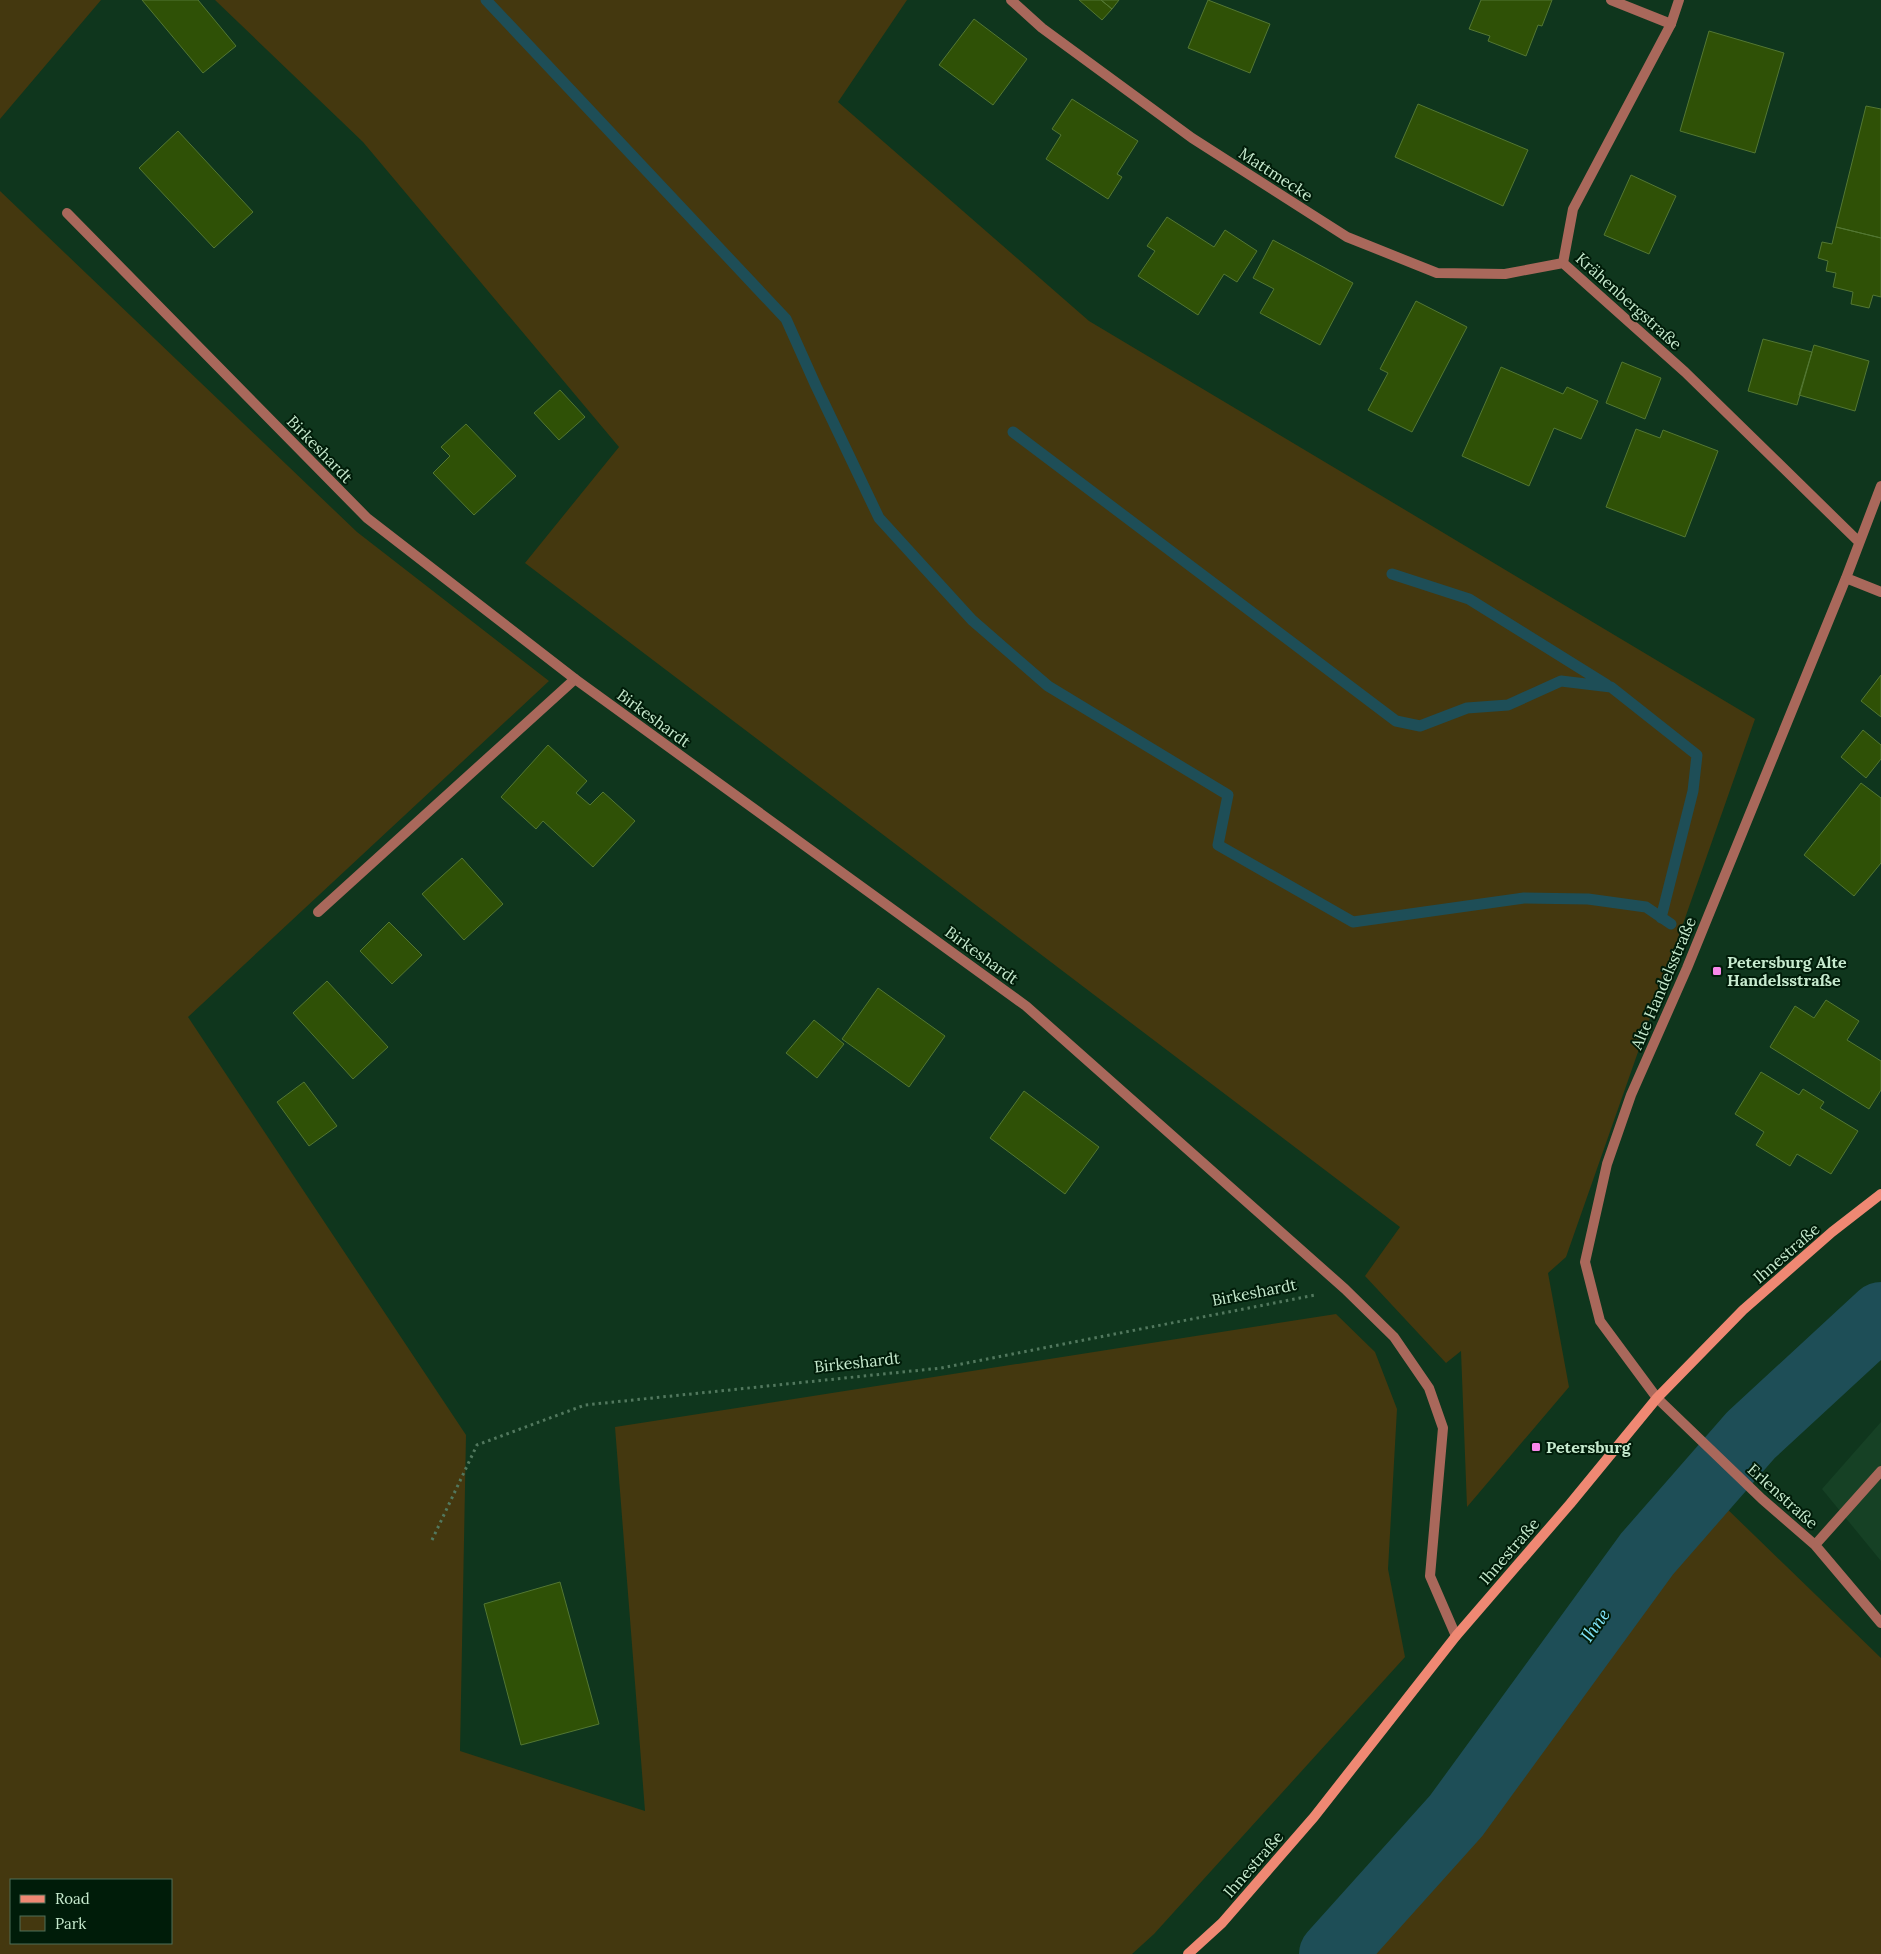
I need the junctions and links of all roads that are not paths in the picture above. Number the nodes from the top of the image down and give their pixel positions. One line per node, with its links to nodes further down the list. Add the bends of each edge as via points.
1 (1011, 0): 6 (street, Mattmecke, via 1042,28 1192,138 1346,237 1437,273 1505,274)
2 (1611, 0): 4 (street)
3 (1679, 0): 4 (street, Krähenbergstraße)
4 (1671, 24): 6 (street, Krähenbergstraße, via 1573,209)
5 (67, 213): 11 (street, Birkeshardt, via 366,518)
6 (1563, 263): 8 (street, Krähenbergstraße, via 1685,372)
7 (1881, 486): 8 (street, Alte Handelsstraße)
8 (1859, 542): 9 (street, Alte Handelsstraße)
9 (1846, 578): 10 (street); 14 (street, Alte Handelsstraße, via 1687,968 1631,1095 1607,1164 1585,1262 1600,1321)
10 (1881, 592)
11 (574, 679): 12 (street); 18 (street, Birkeshardt, via 1026,1006 1345,1289 1399,1344 1429,1388 1443,1428 1430,1576)
12 (318, 912)
13 (1881, 1194): 14 (main road, Ihnestraße, via 1743,1310)
14 (1657, 1398): 16 (street, Erlenstraße); 18 (main road, Ihnestraße)
15 (1881, 1471): 16 (street)
16 (1815, 1545): 17 (street, Erlenstraße)
17 (1881, 1623)
18 (1456, 1636): 19 (main road, Ihnestraße, via 1314,1817 1222,1923)
19 (1188, 1954)

